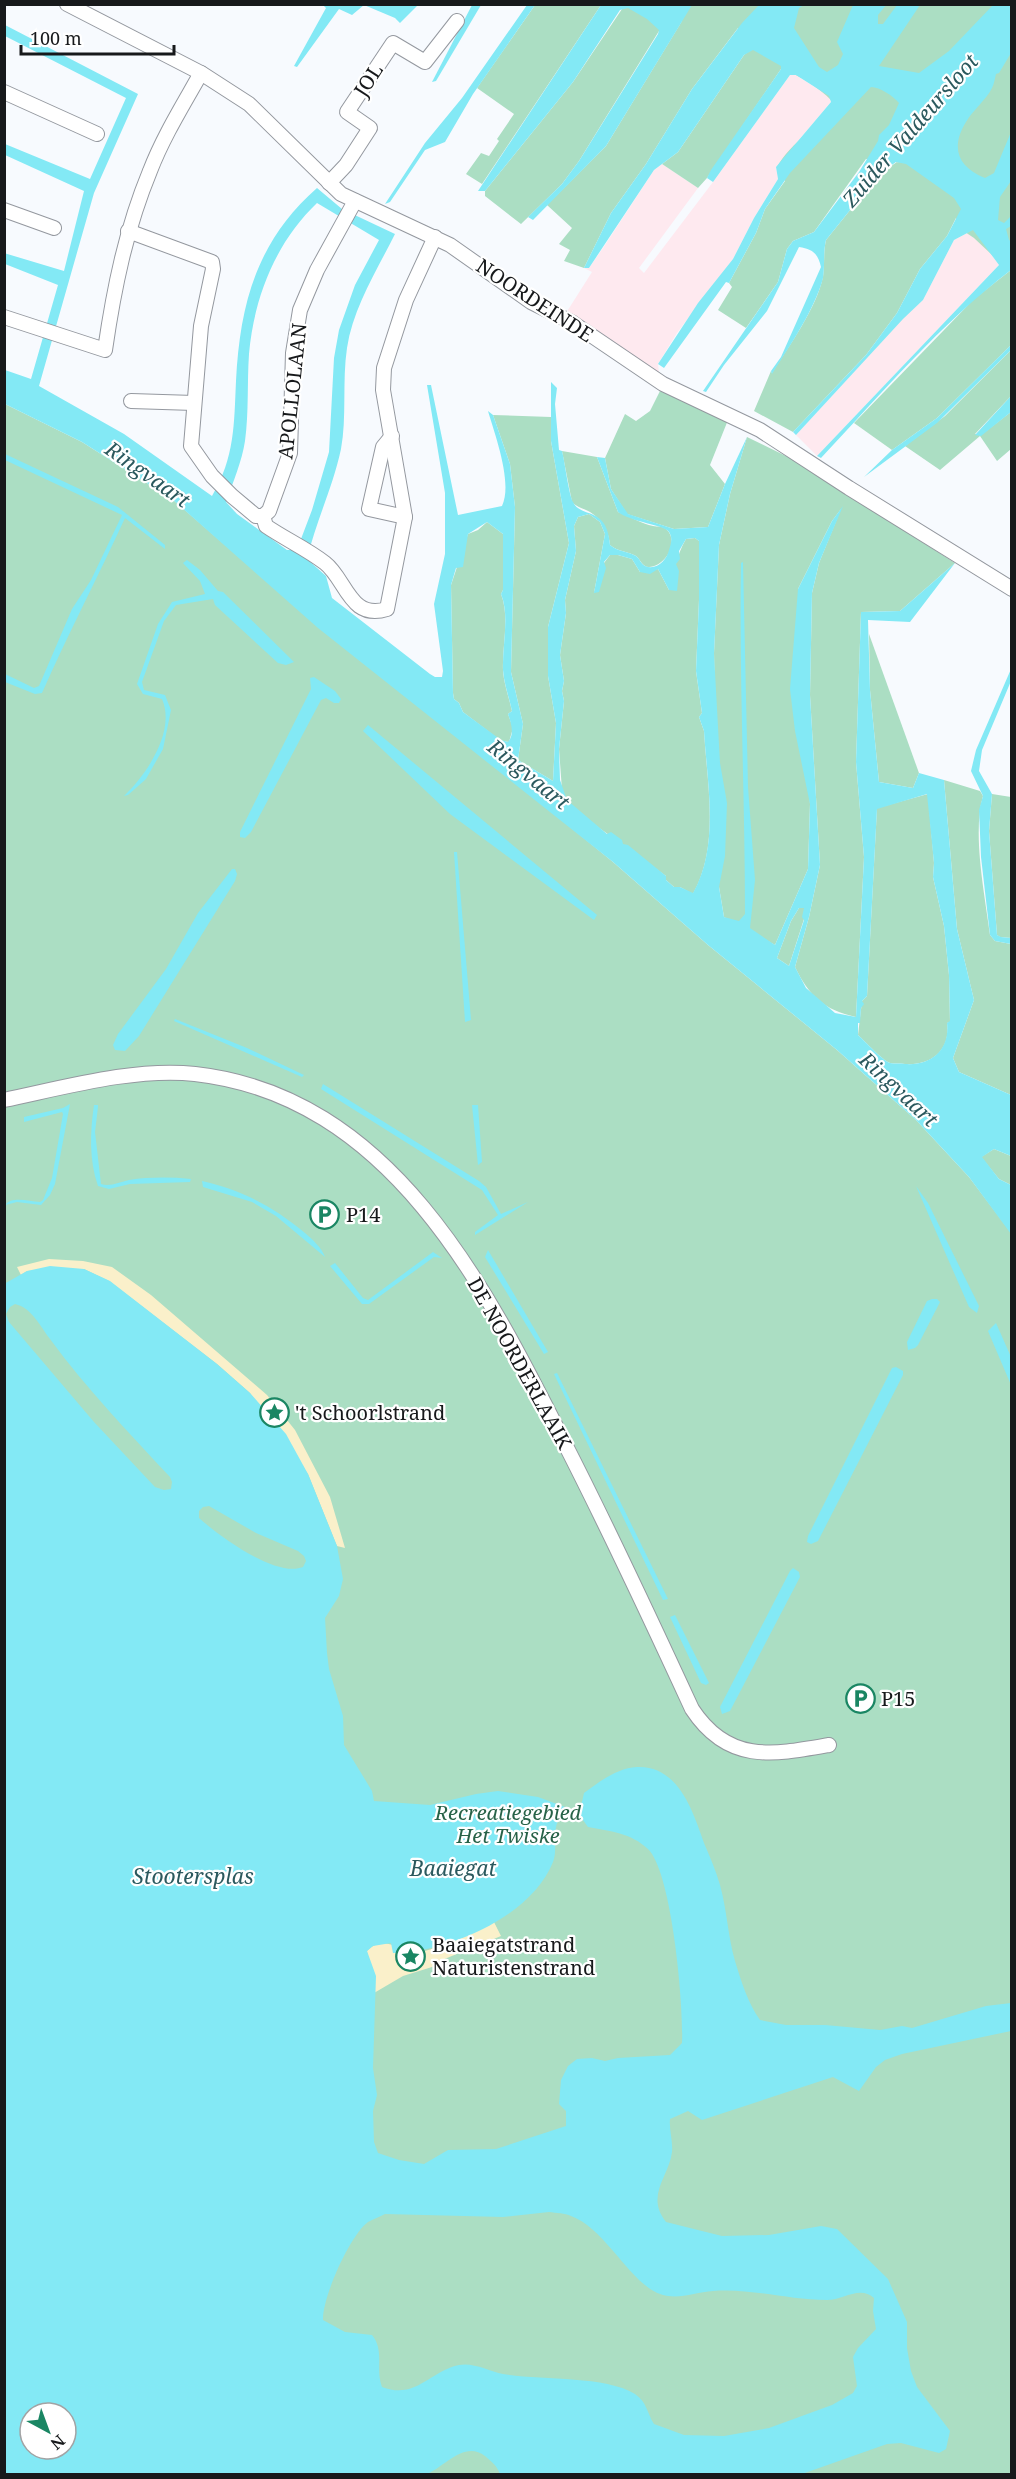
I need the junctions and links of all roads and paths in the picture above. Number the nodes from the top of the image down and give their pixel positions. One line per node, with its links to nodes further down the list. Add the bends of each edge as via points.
1 (67, 4): 3 (street, NOORDEINDE)
2 (458, 21): 6 (street, JOL, via 425,62 393,43 347,112 370,128)
3 (201, 73): 6 (street, NOORDEINDE, via 249,104); 10 (street, via 150,169)
4 (4, 92): 5 (street)
5 (97, 134)
6 (329, 183): 8 (street, NOORDEINDE)
7 (4, 210): 9 (street)
8 (349, 211): 11 (street, NOORDEINDE); 16 (street, APOLLOLAAN, via 300,310 293,353 290,453 269,511)
9 (54, 228)
10 (128, 231): 12 (street, via 105,350); 14 (street, via 213,262 201,326)
11 (435, 237): 15 (street, via 406,300 384,368 383,390); 18 (street, NOORDEINDE, via 663,384 760,430)
12 (4, 317)
13 (131, 401): 14 (street)
14 (194, 403): 16 (street, via 191,446 232,496 256,516)
15 (392, 436): 17 (street); 17 (street, via 383,447 369,509)
16 (263, 516): 17 (street, via 266,526 333,571 352,601 379,611 387,609)
17 (405, 516)
18 (1011, 589)
19 (4, 1100): 20 (street, DE NOORDERLAAIK, via 124,1077 195,1074 237,1081 285,1097 364,1147 406,1189 460,1255 512,1338 703,1726 717,1739 746,1751 778,1754)
20 (829, 1745)

